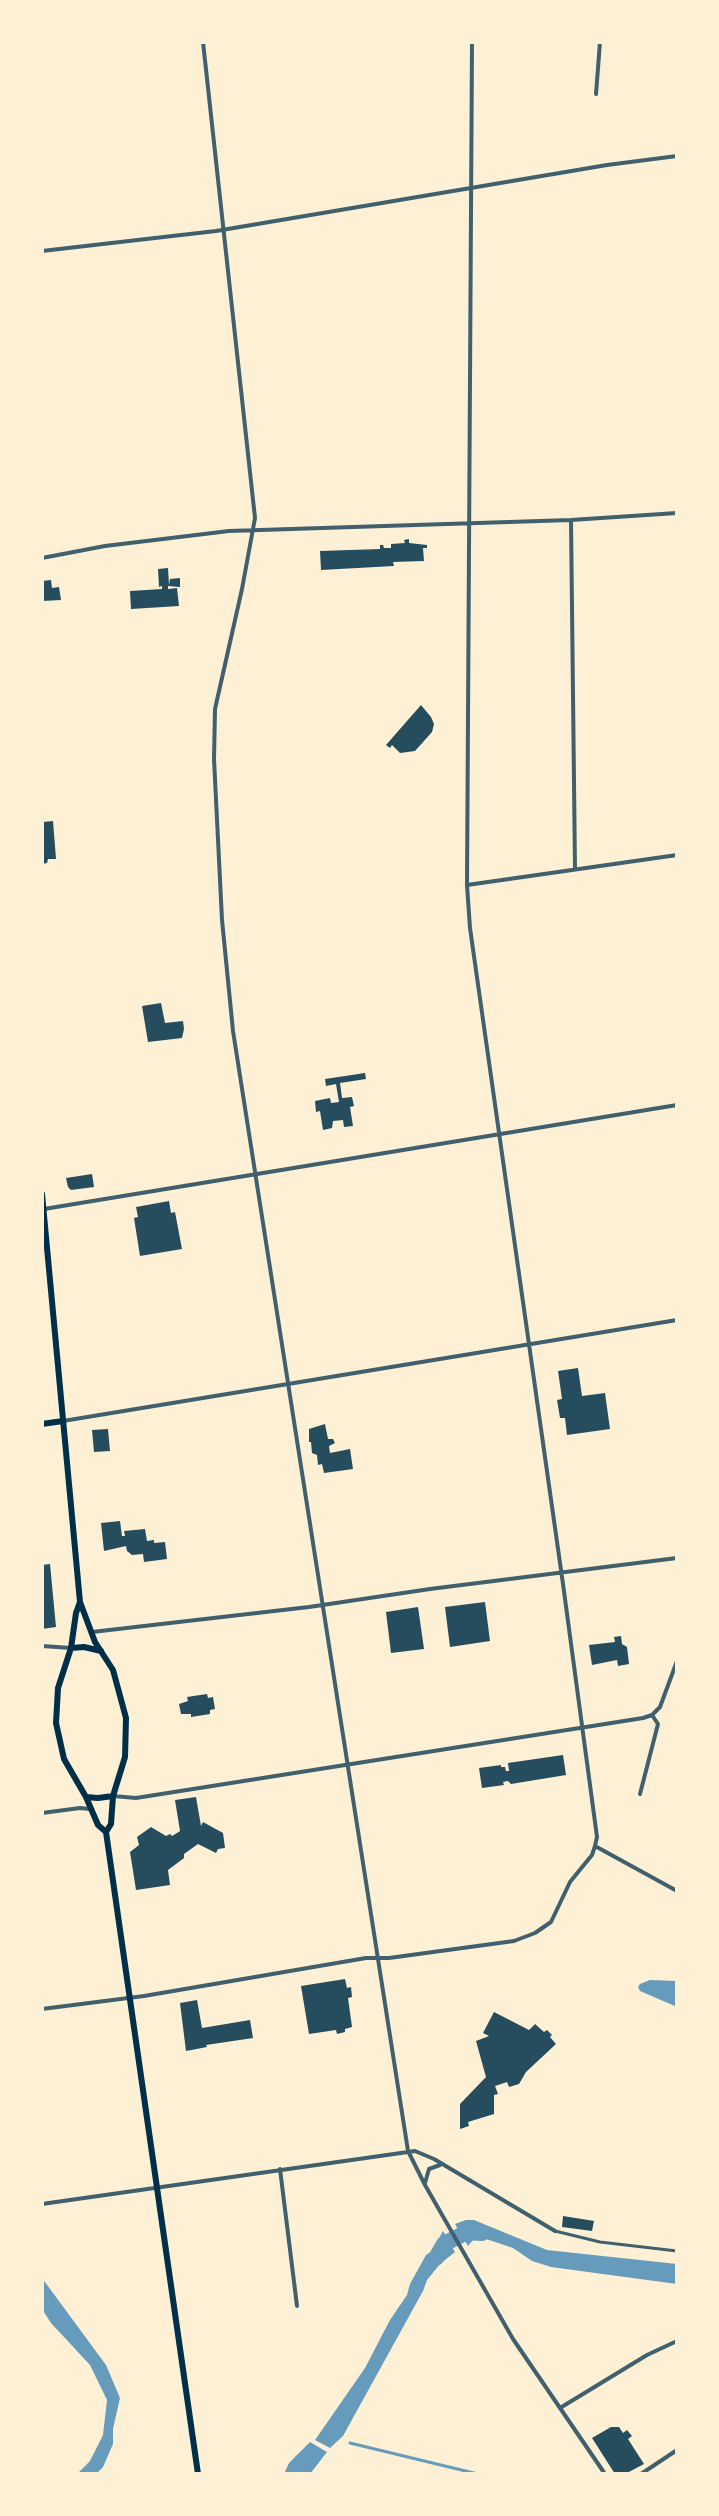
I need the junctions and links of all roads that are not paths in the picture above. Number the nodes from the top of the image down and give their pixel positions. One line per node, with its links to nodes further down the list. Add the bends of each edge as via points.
1 (203, 42): 7 (street)
2 (472, 42): 6 (street)
3 (600, 42): 4 (street)
4 (596, 94)
5 (677, 156): 6 (street)
6 (471, 189): 7 (street); 11 (street)
7 (224, 230): 8 (street); 12 (street)
8 (42, 251)
9 (677, 513): 10 (street)
10 (571, 520): 11 (street); 15 (street)
11 (470, 523): 12 (street); 16 (street)
12 (253, 531): 13 (street); 19 (street, via 215,709 214,759 233,1031)
13 (42, 558)
14 (677, 855): 15 (street)
15 (575, 869): 16 (street)
16 (467, 885): 18 (street)
17 (677, 1105): 18 (street)
18 (499, 1133): 19 (street); 23 (street)
19 (256, 1172): 21 (street); 24 (street)
20 (42, 1194): 21 (main road)
21 (43, 1209): 25 (main road)
22 (677, 1320): 23 (street)
23 (529, 1345): 24 (street); 28 (street)
24 (288, 1385): 25 (street); 30 (street)
25 (63, 1421): 26 (main road); 29 (main road)
26 (42, 1424)
27 (677, 1558): 28 (street)
28 (561, 1572): 30 (street); 37 (street)
29 (80, 1602): 31 (main road); 33 (main road)
30 (324, 1605): 31 (street); 38 (street)
31 (91, 1632): 34 (main road)
32 (42, 1646): 33 (street)
33 (71, 1648): 34 (main road); 41 (main road, via 58,1688 56,1723 64,1759)
34 (101, 1651): 40 (main road, via 127,1720 125,1757)
35 (677, 1661): 36 (street)
36 (652, 1715): 37 (street); 39 (street, via 658,1724)
37 (581, 1727): 38 (street); 45 (street)
38 (348, 1765): 40 (street, via 136,1798); 47 (street)
39 (640, 1794)
40 (113, 1796): 41 (main road); 44 (main road)
41 (86, 1797): 42 (main road)
42 (93, 1810): 43 (street); 44 (main road)
43 (42, 1813)
44 (106, 1832): 48 (main road)
45 (595, 1846): 46 (street); 47 (street, via 551,1922 535,1933 514,1941)
46 (677, 1891)
47 (377, 1958): 48 (street); 50 (street)
48 (129, 1998): 49 (street); 54 (main road)
49 (42, 2009)
50 (408, 2151): 51 (street); 52 (street); 53 (street)
51 (442, 2164): 53 (street, via 429,2169); 56 (street)
52 (280, 2169): 54 (street); 58 (street)
53 (425, 2185): 60 (street, via 513,2339)
54 (156, 2188): 55 (street); 62 (main road)
55 (42, 2204)
56 (555, 2231): 57 (street)
57 (677, 2251)
58 (297, 2306)
59 (677, 2341): 60 (street)
60 (560, 2408): 63 (street)
61 (677, 2450): 64 (street)
62 (198, 2474)
63 (605, 2474)
64 (641, 2474)

